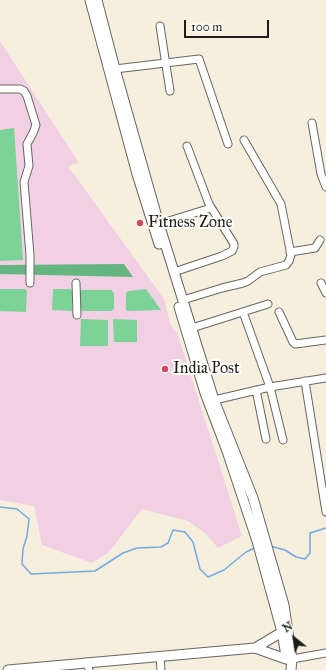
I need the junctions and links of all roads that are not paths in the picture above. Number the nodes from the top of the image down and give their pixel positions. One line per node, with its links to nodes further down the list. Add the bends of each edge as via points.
1 (90, 0): 33 (main road, via 137,174)
2 (97, 0): 5 (main road)
3 (160, 26): 4 (street)
4 (166, 64): 5 (street); 7 (street); 10 (street, via 199,59)
5 (115, 69): 14 (main road)
6 (0, 89): 18 (street, via 24,91 36,125 27,144 29,166 24,182)
7 (170, 92)
8 (312, 123): 12 (street)
9 (244, 140): 16 (street, via 281,204)
10 (228, 144)
11 (187, 146): 13 (street)
12 (326, 188)
13 (211, 208): 14 (street); 17 (street, via 234,248 222,256)
14 (159, 224): 17 (main road)
15 (320, 240): 16 (street, via 315,248)
16 (290, 252): 22 (street, via 286,265 265,270 243,283)
17 (174, 272): 22 (main road)
18 (30, 283)
19 (76, 283): 26 (street)
20 (321, 283): 21 (street)
21 (326, 293)
22 (183, 300): 27 (main road)
23 (268, 304): 24 (street)
24 (243, 312): 27 (street); 31 (street)
25 (279, 312): 28 (street, via 295,344)
26 (76, 315)
27 (192, 328): 33 (main road)
28 (326, 340)
29 (326, 378): 30 (street)
30 (305, 381): 31 (street); 36 (street)
31 (270, 386): 32 (street); 35 (street)
32 (256, 390): 33 (street); 34 (street)
33 (211, 400): 37 (main road, via 227,451 261,538)
34 (266, 439)
35 (283, 440)
36 (326, 512)
37 (285, 631): 38 (main road); 41 (main road)
38 (255, 648): 40 (main road); 41 (main road)
39 (326, 653): 41 (street)
40 (160, 656): 42 (main road); 46 (street)
41 (289, 659): 44 (main road)
42 (88, 666): 43 (main road)
43 (29, 669): 45 (main road)
44 (291, 669)
45 (8, 670)
46 (161, 670)

